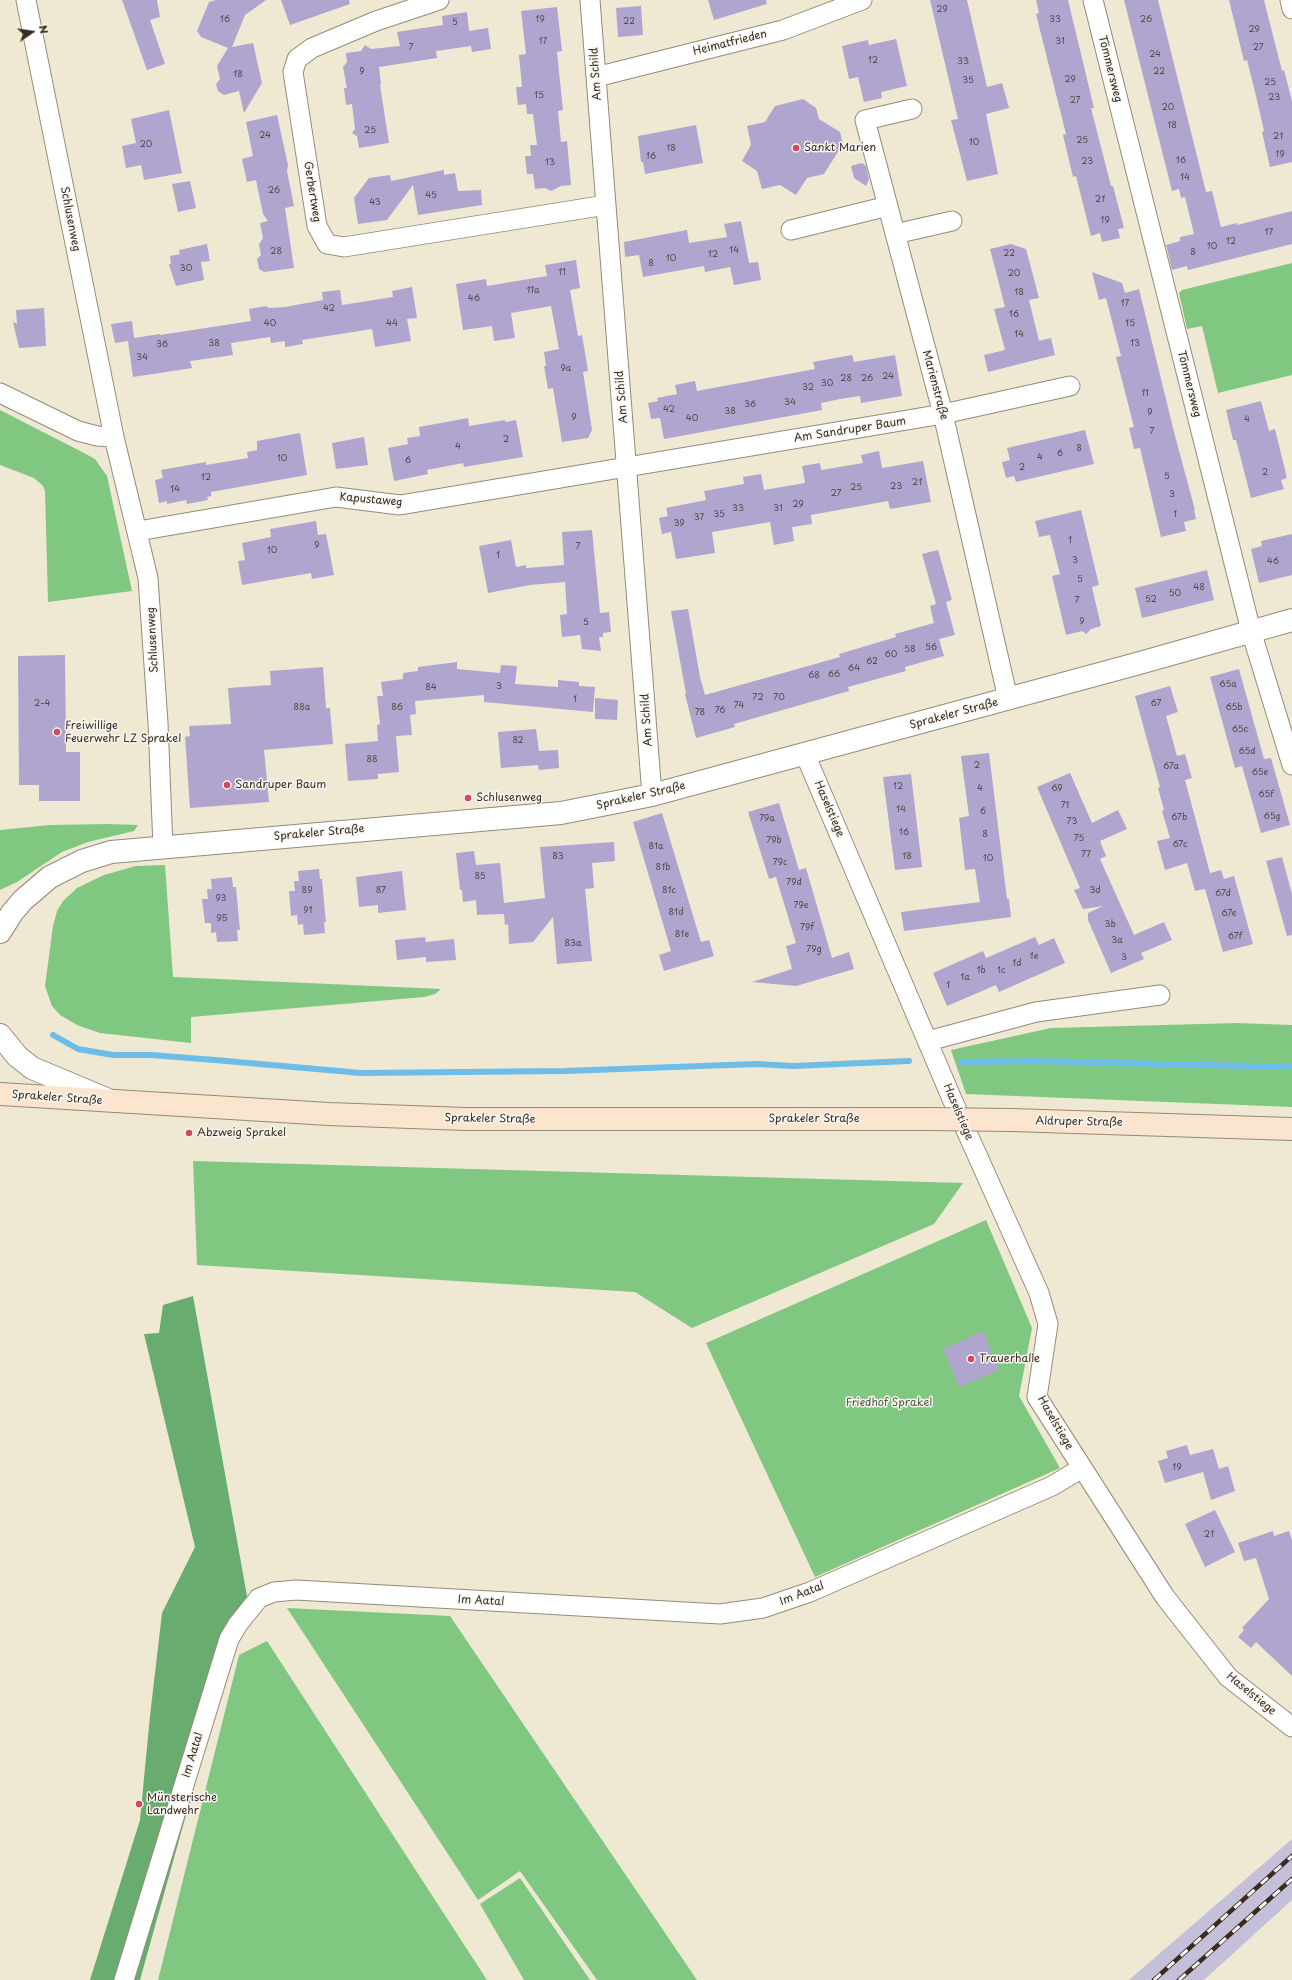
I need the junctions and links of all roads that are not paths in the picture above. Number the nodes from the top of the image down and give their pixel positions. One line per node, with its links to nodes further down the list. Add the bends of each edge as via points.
1 (26, 0): 18 (street, Schlusenweg)
2 (439, 0): 10 (street, Gerbertweg, via 369,24 312,48 297,59 293,72 317,226 328,244 344,248)
3 (590, 0): 8 (street, Am Schild)
4 (862, 0): 8 (street, Heimatfrieden, via 783,30)
5 (1093, 0): 22 (street, Tömmersweg)
6 (1290, 0): 7 (street)
7 (1292, 9)
8 (596, 77): 10 (street, Am Schild)
9 (912, 109): 11 (street, Marienstraße, via 865,120)
10 (606, 205): 19 (street, Am Schild)
11 (888, 206): 13 (street); 14 (street, Marienstraße)
12 (952, 220): 14 (street)
13 (791, 230)
14 (895, 234): 17 (street, Marienstraße)
15 (1070, 386): 17 (street, Am Sandruper Baum)
16 (0, 393): 18 (street, via 78,431)
17 (943, 414): 19 (street, Am Sandruper Baum); 23 (street, Marienstraße)
18 (114, 437): 20 (street, Schlusenweg)
19 (628, 467): 20 (street, Kapustaweg, via 400,505 336,497); 26 (street, Am Schild)
20 (138, 531): 27 (street, Schlusenweg, via 150,592)
21 (1292, 620): 22 (street, Sprakeler Straße)
22 (1251, 631): 23 (street, Sprakeler Straße); 25 (street, Tömmersweg)
23 (1008, 699): 24 (street, Sprakeler Straße)
24 (805, 754): 26 (street, Sprakeler Straße); 31 (street, Haselstiege)
25 (1292, 765)
26 (652, 795): 27 (street, Sprakeler Straße, via 562,813)
27 (163, 847): 28 (street, Sprakeler Straße, via 111,852 69,867 35,889)
28 (0, 930)
29 (1160, 995): 31 (street, via 1036,1012)
30 (0, 1035): 33 (street, Sprakeler Straße, via 17,1056 32,1068)
31 (928, 1041): 36 (street, Haselstiege, via 1039,1293 1048,1324 1037,1397)
32 (0, 1094): 33 (main road, Sprakeler Straße)
33 (113, 1101): 34 (main road, Sprakeler Straße, via 465,1119)
34 (867, 1119): 35 (main road, Aldruper Straße, bridge, via 1012,1120)
35 (1292, 1130)
36 (1082, 1468): 37 (street, Haselstiege, via 1165,1597 1228,1677); 38 (street, Im Aatal, via 1052,1486 1002,1508 810,1592 763,1608 720,1614 296,1590 274,1592 259,1598 229,1639)
37 (1292, 1728)
38 (124, 1980)

